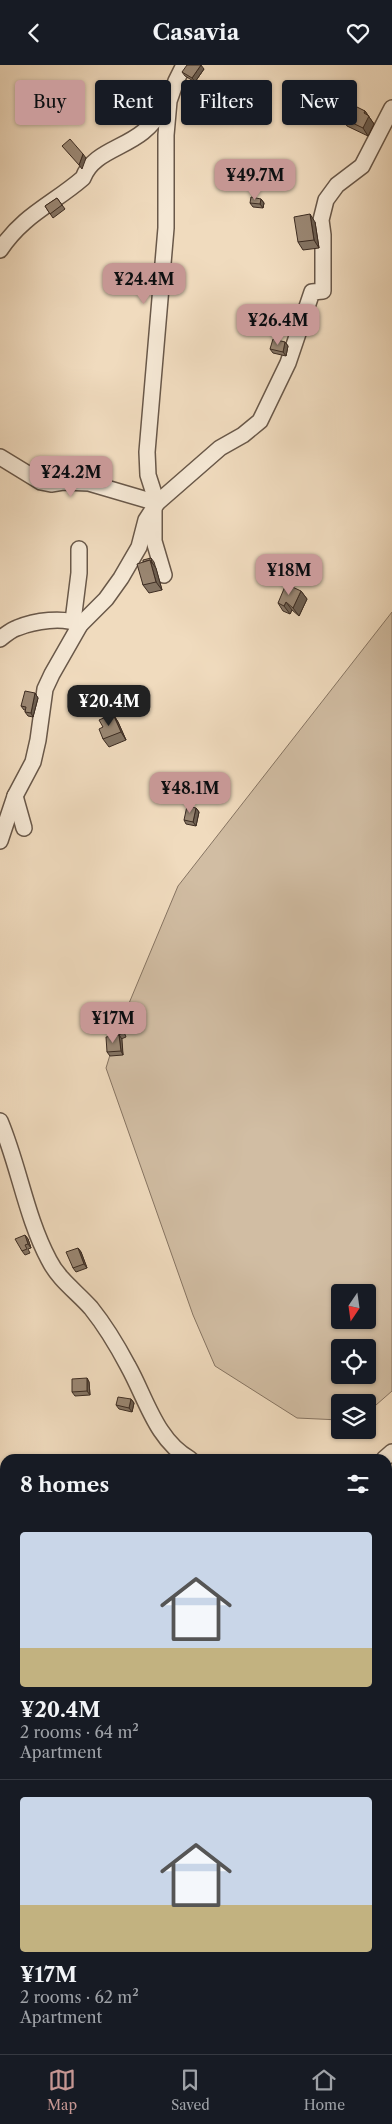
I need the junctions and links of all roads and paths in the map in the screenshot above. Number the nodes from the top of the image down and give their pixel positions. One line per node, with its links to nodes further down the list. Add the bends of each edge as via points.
1 (184, 65): 2 (street)
2 (171, 95)
3 (392, 108): 8 (street, via 362,166 337,185 326,200 321,220 322,291 312,291 288,363 260,421 220,448)
4 (150, 125): 6 (street, via 115,150 94,160 78,182 29,216)
5 (167, 125): 8 (street, via 166,229 147,451 148,475)
6 (0, 250)
7 (0, 457): 8 (street, via 41,482 89,483)
8 (156, 505): 10 (street, via 154,541); 11 (street, via 146,519 139,547 121,578 106,599)
9 (79, 549): 11 (street)
10 (164, 575)
11 (77, 623): 12 (street, via 42,621 17,628); 13 (street, via 46,689 32,761)
12 (0, 639)
13 (15, 796): 14 (street); 15 (street)
14 (24, 828)
15 (0, 841)
16 (0, 1121): 17 (street, via 49,1261 68,1287 92,1309 128,1366 163,1434)
17 (182, 1454)

